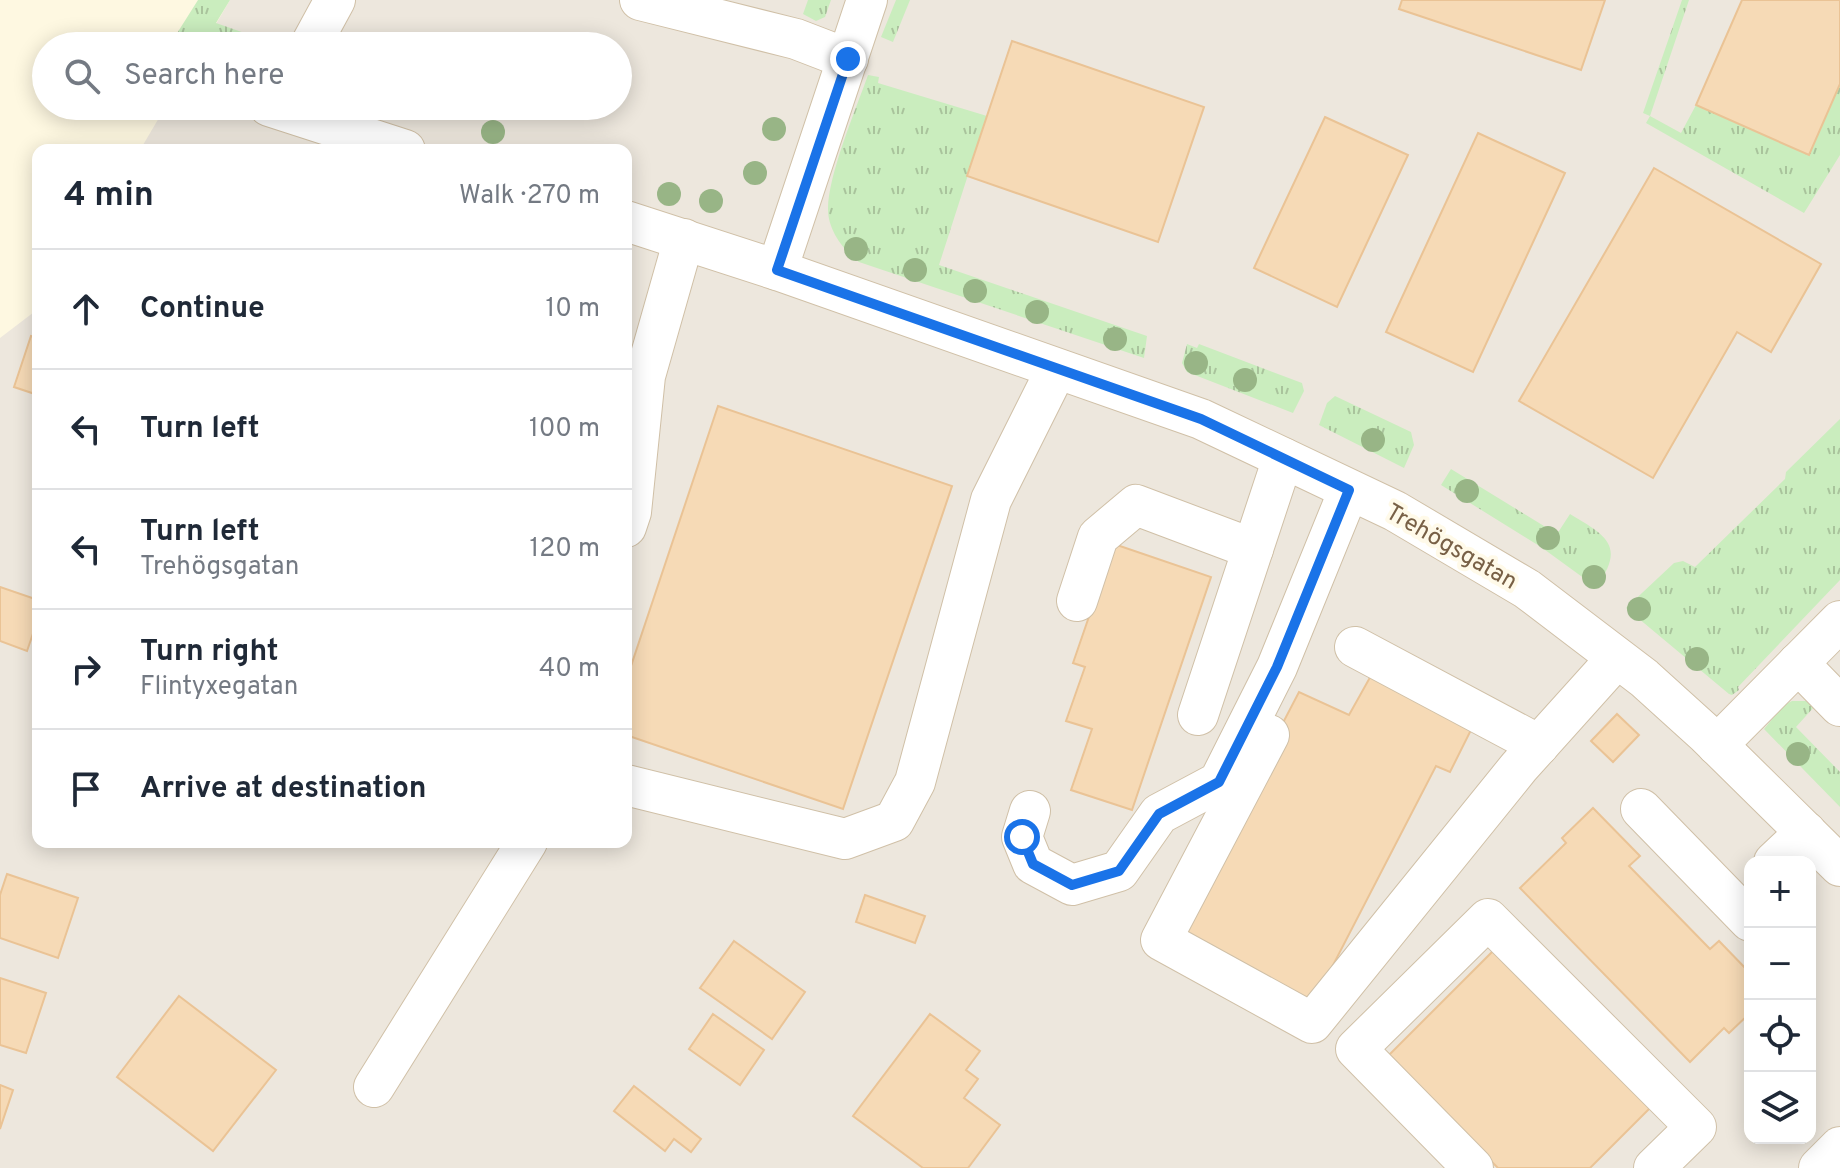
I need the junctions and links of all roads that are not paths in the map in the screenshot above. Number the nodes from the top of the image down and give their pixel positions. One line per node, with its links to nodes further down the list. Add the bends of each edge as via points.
1 (335, 0): 4 (street)
2 (640, 0): 5 (street, via 796,39)
3 (867, 0): 5 (street)
4 (318, 32)
5 (848, 59): 10 (street)
6 (316, 120): 7 (street)
7 (387, 144)
8 (632, 223): 9 (street, Trehögsgatan)
9 (684, 239): 10 (street, Trehögsgatan); 14 (street, via 645,376)
10 (777, 270): 11 (street, Trehögsgatan)
11 (1056, 370): 12 (street, Trehögsgatan, via 1201,419); 26 (street, via 991,500 915,782 894,821 845,839)
12 (1283, 458): 13 (street, Trehögsgatan); 15 (street)
13 (1349, 490): 19 (street, Trehögsgatan, via 1395,511 1527,589); 28 (street, via 1277,667 1219,782 1159,814 1119,871 1072,885 1033,864 1022,837)
14 (632, 502)
15 (1253, 549): 16 (street, via 1136,505 1098,537); 22 (street)
16 (1077, 601)
17 (1840, 621): 20 (street)
18 (1355, 647): 24 (street)
19 (1617, 658): 24 (street); 25 (street, Trehögsgatan)
20 (1798, 663): 21 (street); 25 (street)
21 (1840, 706)
22 (1198, 715)
23 (1269, 735): 24 (street, via 1161,940 1312,1023)
24 (1539, 745)
25 (1717, 745): 29 (street, Trehögsgatan)
26 (632, 786)
27 (1641, 809): 33 (street)
28 (1030, 811)
29 (1806, 832): 31 (street); 32 (street, Trehögsgatan)
30 (523, 848): 34 (street)
31 (1780, 856)
32 (1840, 866)
33 (1744, 902)
34 (374, 1087)
35 (1473, 1168): 36 (street, via 1356,1049 1488,919 1696,1127)
36 (1654, 1168)

